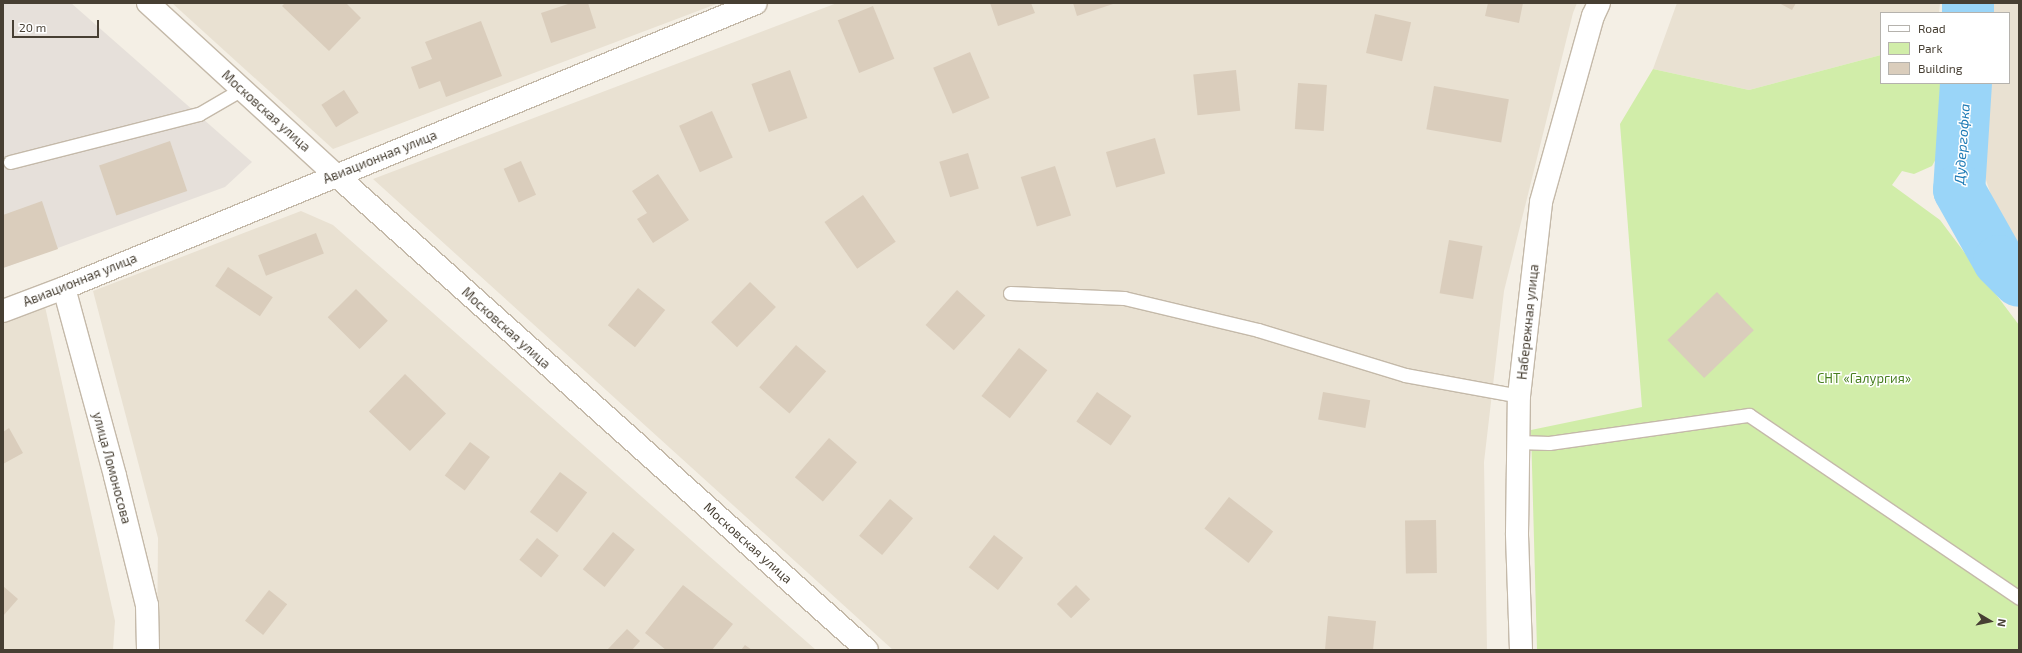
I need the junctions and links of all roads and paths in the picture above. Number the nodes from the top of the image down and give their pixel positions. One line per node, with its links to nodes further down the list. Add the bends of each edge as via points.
1 (148, 3): 4 (street, Московская улица)
2 (756, 3): 6 (street, Авиационная улица)
3 (1599, 3): 10 (street, Набережная улица, via 1593,16 1542,202)
4 (242, 89): 5 (lane, via 199,114); 6 (street, Московская улица)
5 (10, 162)
6 (336, 175): 7 (street, Авиационная улица); 13 (street, Московская улица)
7 (64, 288): 9 (street, Авиационная улица); 14 (street, улица Ломоносова, via 147,605)
8 (1010, 293): 10 (lane, via 1124,298 1258,330 1405,375)
9 (3, 311)
10 (1520, 396): 11 (street, Набережная улица)
11 (1518, 442): 12 (lane, via 1549,443 1749,415); 15 (street, Набережная улица)
12 (2019, 598)
13 (862, 648)
14 (148, 650)
15 (1521, 650)

